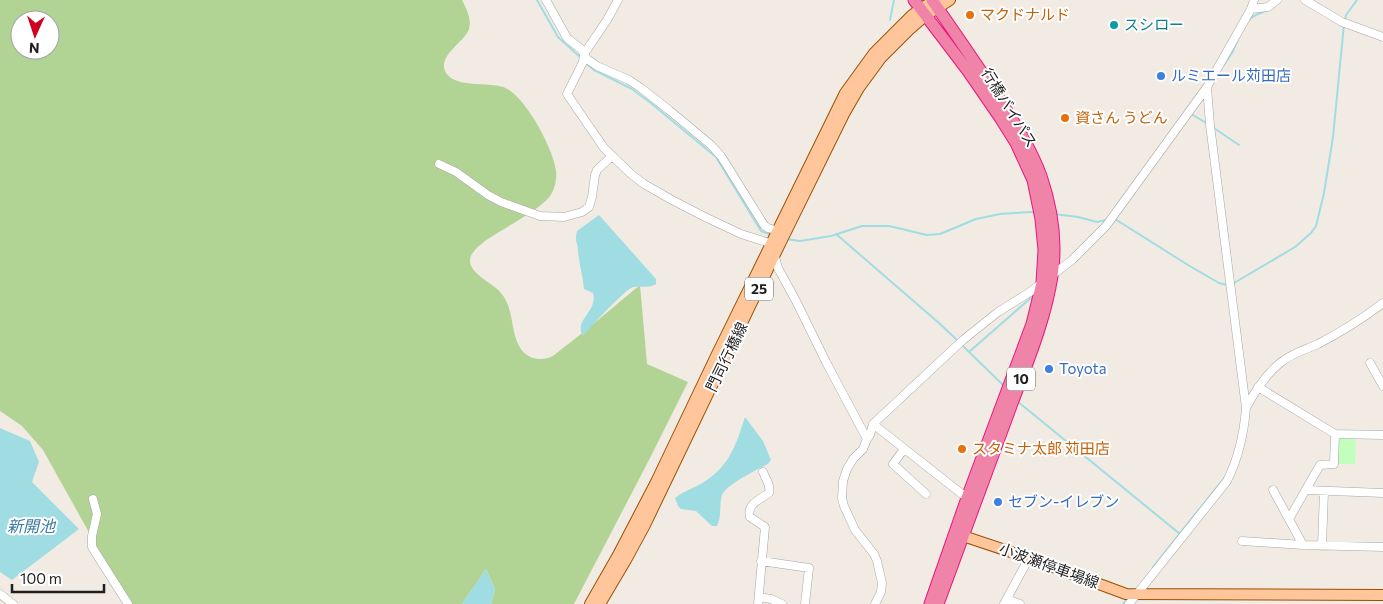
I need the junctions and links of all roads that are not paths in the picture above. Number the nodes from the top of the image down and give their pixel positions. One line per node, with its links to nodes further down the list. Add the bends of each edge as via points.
1 (546, 0): 11 (street, via 567,38)
2 (618, 0): 11 (street)
3 (950, 0): 7 (main road, 門司行橋線 / 25)
4 (1254, 0): 9 (street)
5 (1277, 0): 9 (street, via 1268,7)
6 (1304, 0): 10 (street, via 1342,22)
7 (934, 2): 8 (main road, 門司行橋線 / 25); 18 (highway, 行橋バイパス / 10, via 1019,130 1041,176 1051,216)
8 (920, 8): 15 (main road, 門司行橋線 / 25, via 859,88); 19 (highway, 行橋バイパス / 10, via 1001,119 1033,180 1041,219)
9 (1251, 9): 12 (street)
10 (1383, 37)
11 (584, 54): 13 (street, via 567,94); 15 (street, via 597,66 630,80 711,145 764,226)
12 (1206, 87): 18 (street, via 1106,226); 24 (street)
13 (612, 156): 14 (street, via 597,170 589,207 564,217 540,216 501,202); 16 (street, via 644,184 672,200 742,234)
14 (439, 164)
15 (782, 232): 16 (main road, 門司行橋線 / 25)
16 (775, 245): 17 (main road, 門司行橋線 / 25); 53 (main road, 門司行橋線 / 25, via 618,556)
17 (775, 257): 28 (street); 54 (main road, 門司行橋線 / 25, via 649,516)
18 (1052, 276): 19 (street); 39 (highway, 行橋バイパス / 10, via 1040,327)
19 (1042, 283): 25 (street, via 963,340); 36 (highway, 行橋バイパス / 10, via 1032,324)
20 (1383, 303): 23 (street, via 1344,330 1290,355)
21 (1370, 363): 22 (street)
22 (1383, 386)
23 (1258, 387): 24 (street); 26 (street)
24 (1246, 408): 47 (street, via 1234,468 1227,481)
25 (873, 424): 28 (street); 29 (street)
26 (1335, 434): 27 (street); 32 (street, via 1334,464 1320,465)
27 (1383, 435)
28 (867, 439): 57 (street, via 847,469 842,498 855,530 877,561 882,583)
29 (904, 449): 35 (street, via 894,464); 36 (street)
30 (763, 472): 45 (street, via 769,493 749,511 750,517 765,526)
31 (1273, 490): 38 (street)
32 (1306, 490): 33 (street); 38 (street)
33 (1324, 491): 34 (street); 42 (street)
34 (1383, 493)
35 (926, 494)
36 (967, 498): 39 (highway, 行橋バイパス / 10)
37 (93, 499): 52 (street, via 97,514 92,547)
38 (1289, 519): 41 (street)
39 (959, 534): 44 (main road, 小波瀬停車場線); 58 (highway, 10); 59 (highway, 10)
40 (1242, 541): 41 (street)
41 (1303, 545): 42 (street)
42 (1322, 546): 43 (street)
43 (1383, 547)
44 (1029, 558): 47 (main road, 小波瀬停車場線, via 1117,592); 50 (street)
45 (761, 562): 49 (street); 56 (street, via 809,568)
46 (0, 594): 51 (street)
47 (1136, 595): 48 (main road, 小波瀬停車場線); 61 (street)
48 (1376, 598)
49 (759, 600): 55 (street, via 771,599)
50 (1006, 602): 60 (street)
51 (13, 604)
52 (128, 604)
53 (590, 604)
54 (600, 604)
55 (782, 604)
56 (805, 604)
57 (875, 604)
58 (930, 604)
59 (938, 604)
60 (1020, 604)
61 (1129, 604)

